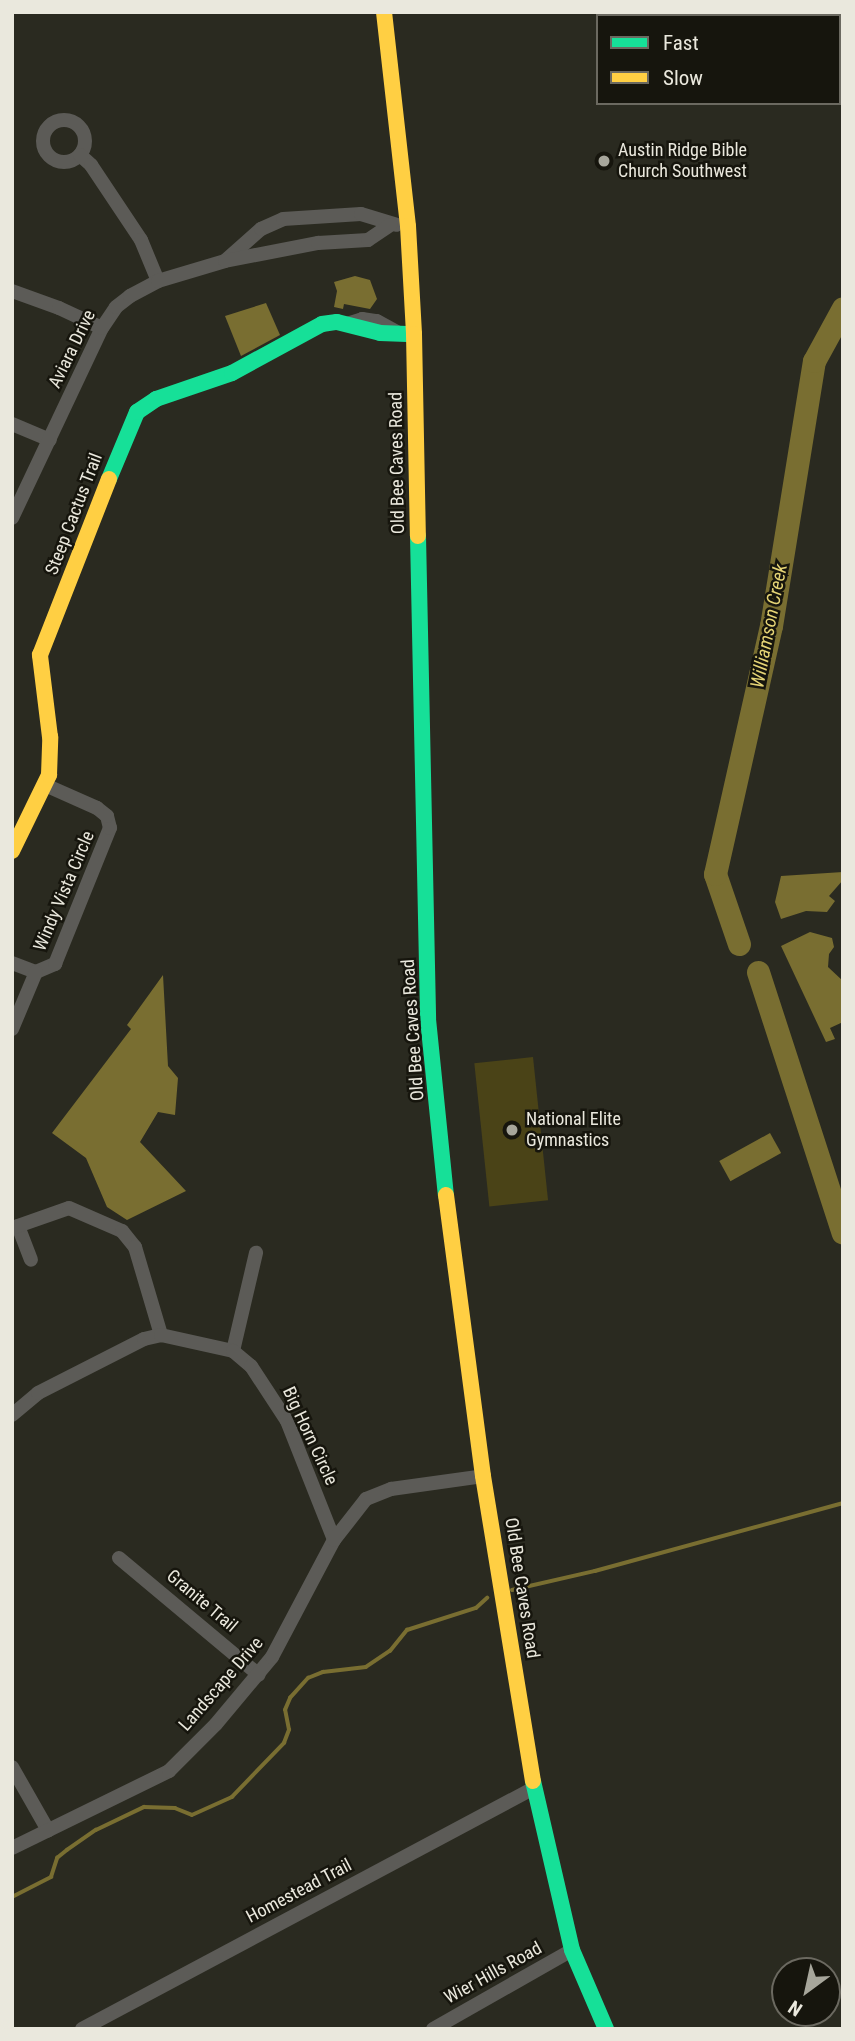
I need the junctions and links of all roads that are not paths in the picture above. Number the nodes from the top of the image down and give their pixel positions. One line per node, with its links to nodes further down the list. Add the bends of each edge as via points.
1 (384, 12): 5 (street, Old Bee Caves Road)
2 (80, 155): 8 (street, via 141,240)
3 (314, 216): 4 (street, Aviara Drive, via 361,214); 6 (street); 7 (street, Aviara Drive, via 272,223)
4 (390, 225): 5 (street, Aviara Drive); 6 (street, Aviara Drive, via 368,240)
5 (408, 226): 11 (street, Old Bee Caves Road)
6 (318, 243): 7 (street, Aviara Drive)
7 (225, 261): 8 (street, Aviara Drive)
8 (158, 281): 10 (street, Aviara Drive, via 116,307)
9 (12, 291): 10 (street)
10 (102, 328): 13 (street, Aviara Drive)
11 (414, 334): 15 (street, Steep Cactus Trail, via 329,323 312,328 222,378 148,403 132,419 40,655 51,755); 26 (street, Old Bee Caves Road, via 428,1019 450,1232)
12 (12, 424): 13 (street)
13 (50, 440): 14 (street, Aviara Drive)
14 (12, 518)
15 (45, 785): 16 (street, Steep Cactus Trail); 18 (street, Windy Vista Circle, via 97,808 107,816 110,828 56,963)
16 (12, 851)
17 (12, 963): 18 (street, Windy Vista Circle)
18 (36, 972): 19 (street)
19 (12, 1030)
20 (15, 1227): 22 (street); 23 (street, via 69,1209 122,1231 135,1247)
21 (256, 1253): 24 (street)
22 (31, 1260)
23 (161, 1335): 24 (street); 25 (street, via 144,1339 38,1393)
24 (233, 1352): 27 (street, Big Horn Circle, via 251,1366 287,1422)
25 (12, 1415)
26 (483, 1476): 27 (street, Landscape Drive, via 375,1494 358,1506); 31 (street, Old Bee Caves Road)
27 (334, 1540): 29 (street, Landscape Drive, via 285,1638)
28 (119, 1558): 29 (street, Granite Trail)
29 (259, 1675): 32 (street, Landscape Drive, via 169,1771)
30 (12, 1767): 32 (street)
31 (534, 1788): 34 (street, Old Bee Caves Road); 35 (street, Homestead Trail)
32 (48, 1830): 33 (street, Landscape Drive)
33 (12, 1847)
34 (572, 1950): 36 (street, Wier Hills Road); 37 (street, Old Bee Caves Road)
35 (82, 2029)
36 (433, 2029)
37 (606, 2029)

